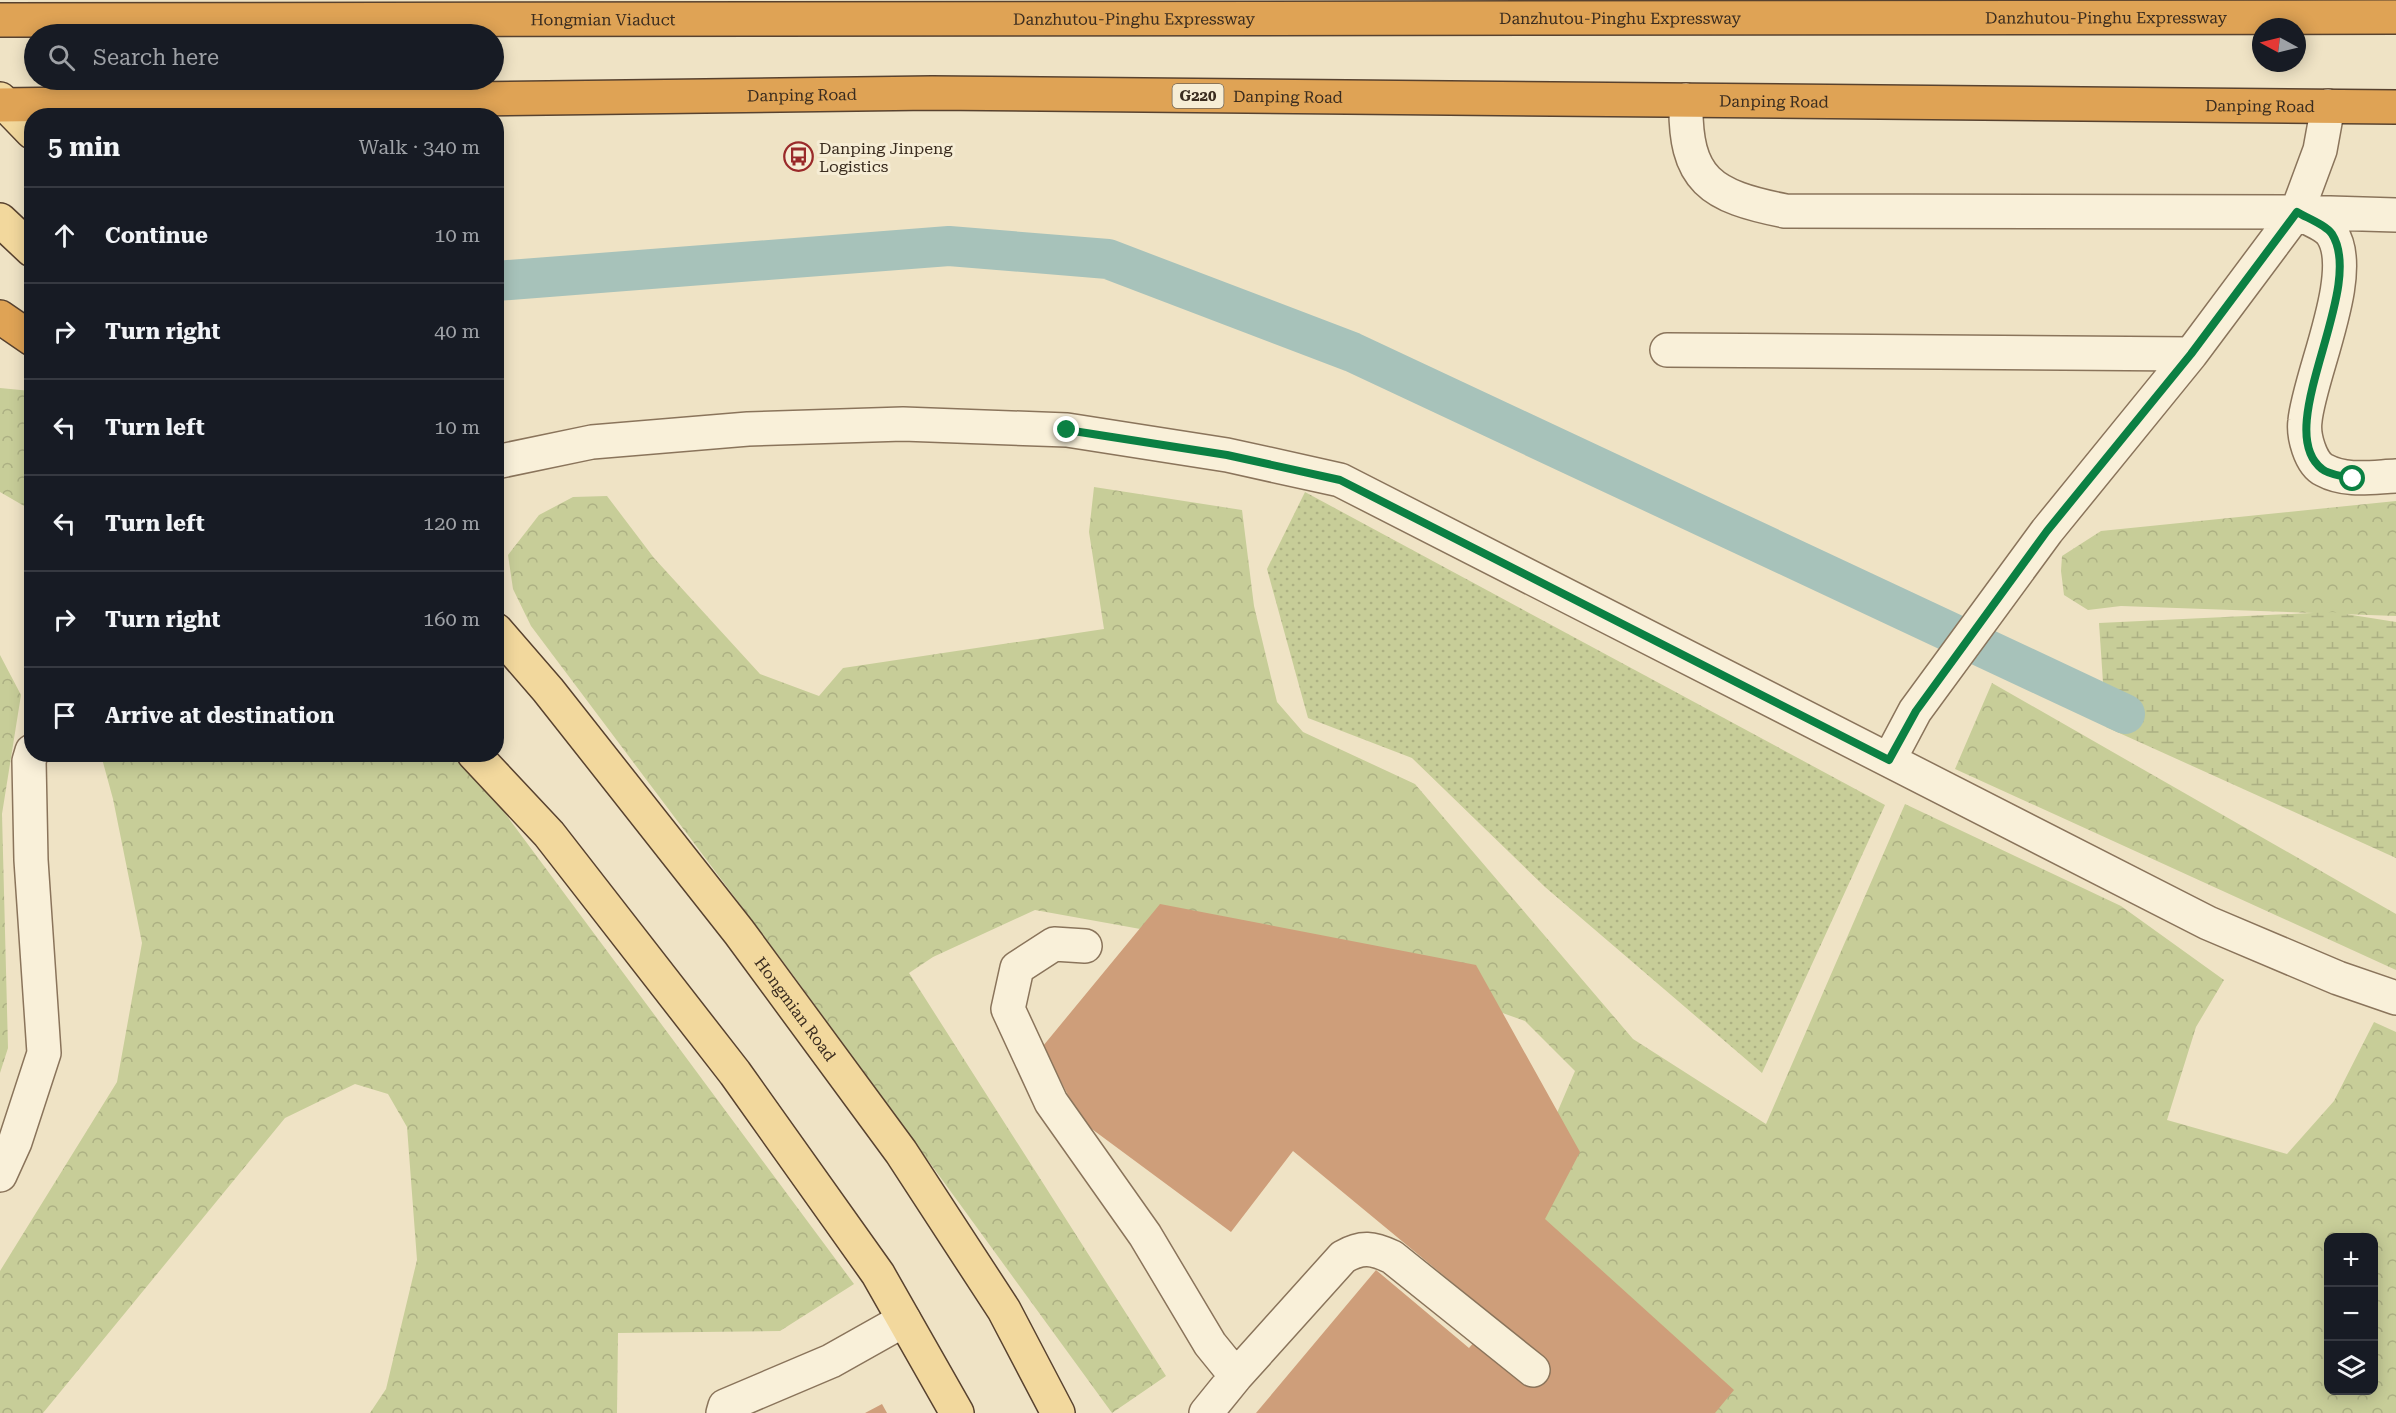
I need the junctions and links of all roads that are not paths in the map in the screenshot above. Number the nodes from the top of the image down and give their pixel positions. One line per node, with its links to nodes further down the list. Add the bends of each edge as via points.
1 (2262, 16): 2 (highway, Danzhutou-Pinghu Expressway); 3 (highway, Danzhutou-Pinghu Expressway); 5 (highway)
2 (2396, 17)
3 (845, 19): 4 (highway, Hongmian Viaduct)
4 (0, 20)
5 (2396, 24)
6 (1686, 100): 7 (highway, Danping Road / G220, via 932,93); 9 (highway, Danping Road / G220); 13 (street, via 1685,134 1697,169 1715,188 1742,202 1785,211)
7 (363, 101): 8 (highway, Danping Road / G220); 11 (highway)
8 (2, 103): 12 (main road)
9 (2328, 106): 10 (highway, Danping Road / G220); 13 (street, via 2320,150)
10 (2396, 107)
11 (348, 108)
12 (24, 124)
13 (2297, 212): 14 (street); 20 (street); 22 (street, via 2331,232 2340,253 2328,327 2304,422 2309,450 2322,470 2353,479)
14 (2396, 215)
15 (0, 220): 16 (main road)
16 (24, 242)
17 (0, 317): 18 (highway)
18 (24, 334)
19 (1667, 350): 20 (street)
20 (2191, 354): 24 (street, via 2047,531 1916,711)
21 (504, 460): 24 (street, via 592,442 748,429 903,424 1067,430 1239,457 1340,480)
22 (2396, 476)
23 (504, 639): 35 (main road, Hongmian Road, via 739,932 901,1152 1005,1310)
24 (1889, 760): 28 (street, via 2208,923)
25 (29, 762): 29 (street, via 31,860 44,1053)
26 (482, 762): 30 (main road, via 549,834 735,1073 878,1274)
27 (1085, 946): 32 (street, via 1054,944 1017,968 1008,1009 1051,1102 1146,1235 1210,1344)
28 (2396, 998)
29 (0, 1175)
30 (904, 1320): 33 (street, via 831,1361 725,1406); 34 (main road)
31 (1533, 1370): 32 (street, via 1392,1257 1359,1248 1343,1257)
32 (1236, 1376): 36 (street)
33 (723, 1413)
34 (957, 1413)
35 (1058, 1413)
36 (1206, 1413)

